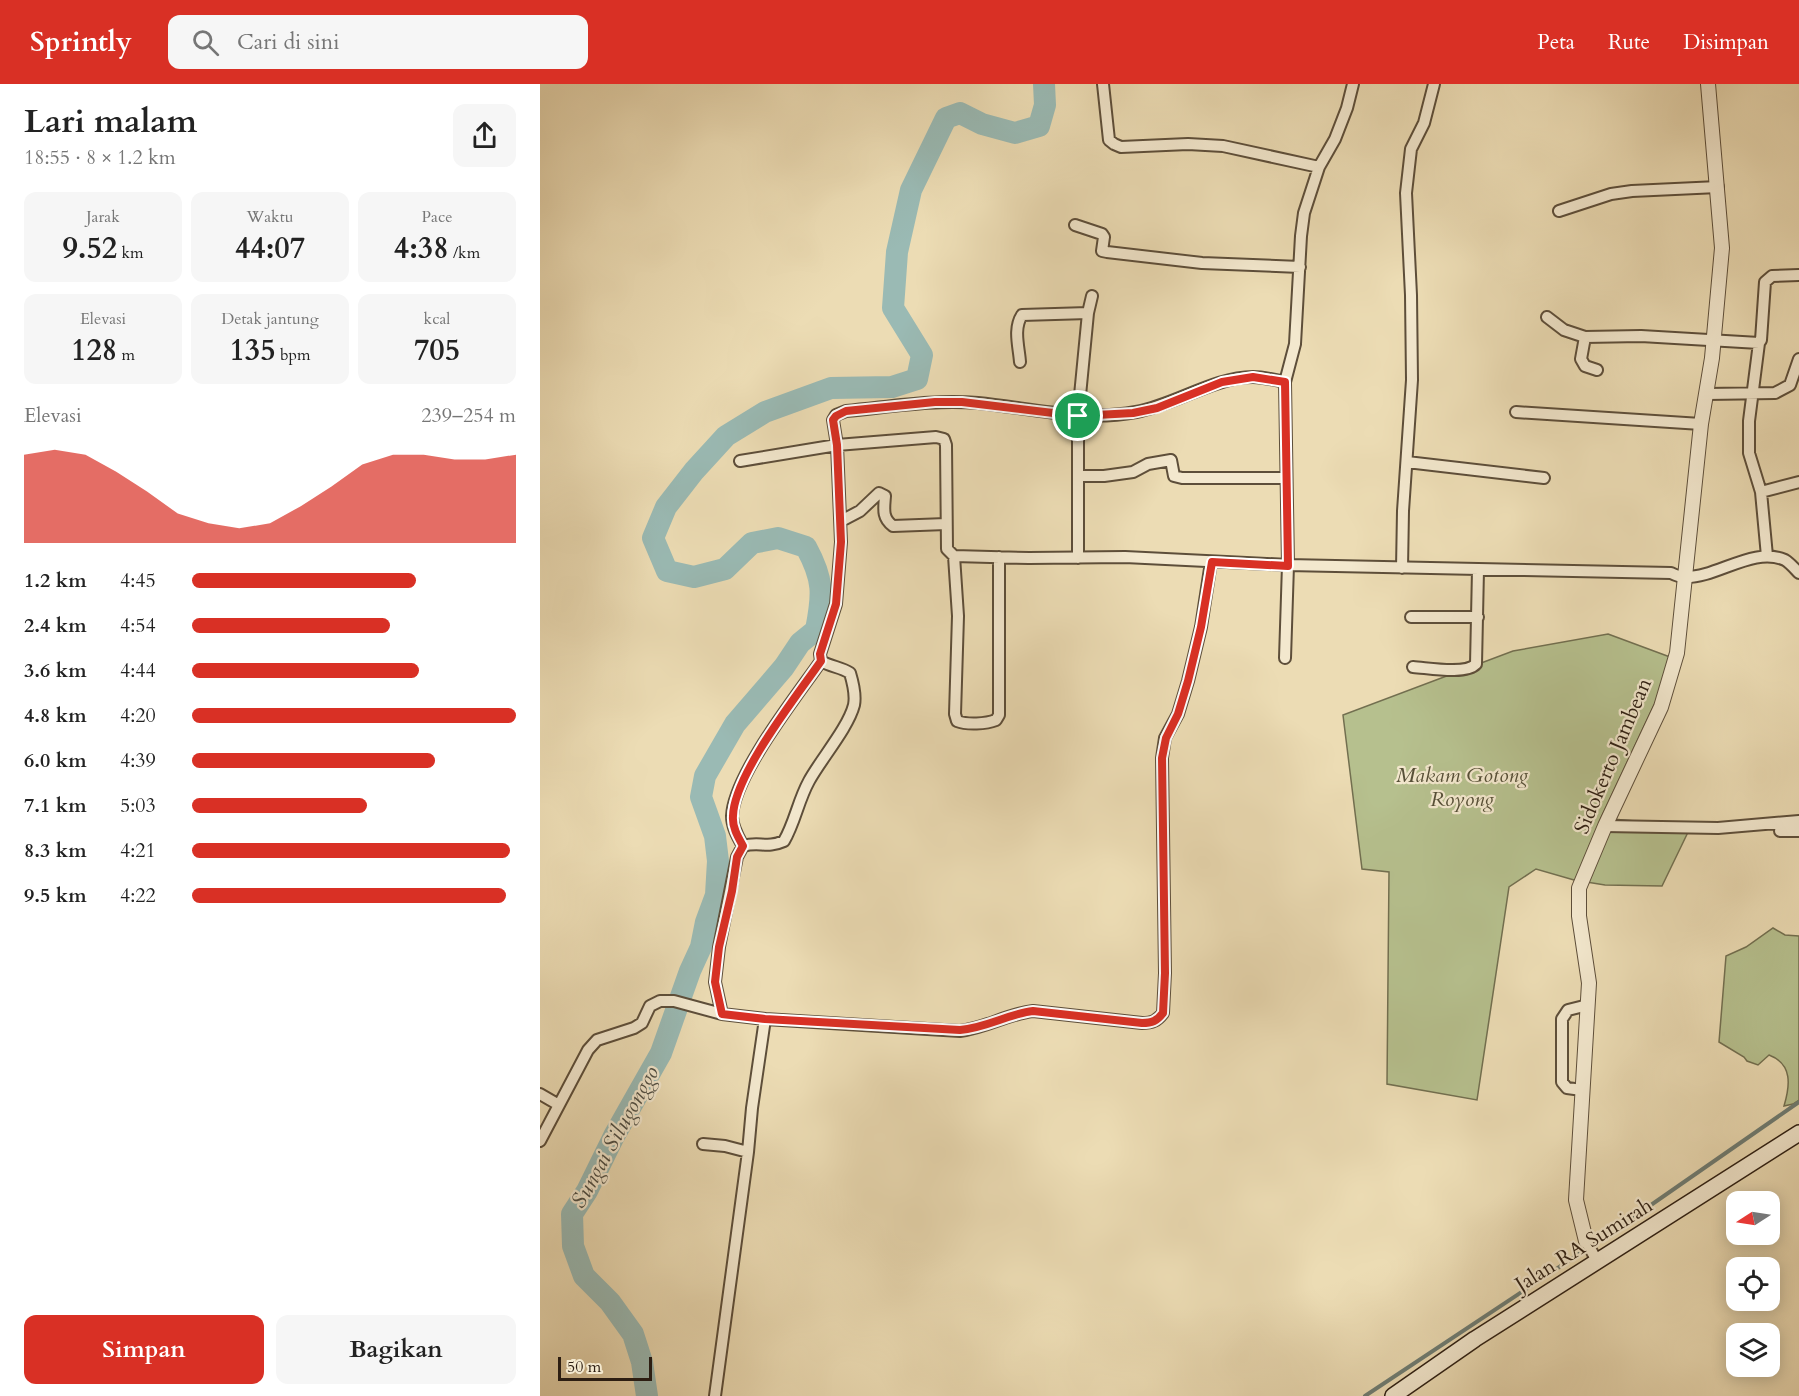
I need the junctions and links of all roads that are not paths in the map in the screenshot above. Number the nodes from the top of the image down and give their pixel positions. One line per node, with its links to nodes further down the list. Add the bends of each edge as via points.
1 (1103, 84): 5 (street, via 1110,140 1121,147 1223,146)
2 (1353, 84): 5 (street, via 1335,139)
3 (1434, 84): 28 (street, via 1424,123 1411,149 1406,193 1412,358)
4 (1708, 84): 6 (street, Sidokerto Jambean)
5 (1319, 166): 9 (street, via 1304,213)
6 (1718, 188): 7 (street, via 1632,190); 15 (street, Sidokerto Jambean, via 1722,248)
7 (1559, 211)
8 (1075, 225): 9 (street, via 1102,234 1101,248 1107,252 1202,263)
9 (1300, 267): 20 (street, via 1295,344)
10 (1799, 275): 16 (street, via 1772,276 1765,282)
11 (1092, 296): 12 (street)
12 (1088, 312): 18 (street, via 1022,315 1017,330); 24 (street)
13 (1547, 317): 14 (street, via 1564,330)
14 (1585, 337): 15 (street); 19 (street, via 1581,359 1585,366)
15 (1713, 339): 16 (street); 21 (street, Sidokerto Jambean)
16 (1758, 344): 22 (street)
17 (1799, 359): 22 (street, via 1790,385 1775,393)
18 (1020, 362)
19 (1597, 370)
20 (1285, 382): 24 (street, via 1238,379 1157,408); 30 (street)
21 (1707, 394): 22 (street); 25 (street, Sidokerto Jambean)
22 (1752, 395): 33 (street, via 1749,453)
23 (1516, 412): 25 (street)
24 (1078, 416): 26 (street, via 962,402 846,411 833,420); 29 (street)
25 (1701, 424): 45 (street, Sidokerto Jambean)
26 (837, 445): 27 (street); 34 (street); 35 (street, via 944,439)
27 (740, 460)
28 (1407, 462): 31 (street); 42 (street)
29 (1078, 476): 30 (street, via 1133,472 1148,464 1171,460 1174,476 1182,478); 39 (street)
30 (1286, 478): 41 (street)
31 (1544, 478)
32 (1799, 482): 33 (street)
33 (1761, 492): 37 (street)
34 (841, 521): 35 (street, via 860,511 879,493 885,496 884,513 893,526); 49 (street, via 836,604)
35 (946, 524): 36 (street, via 946,549)
36 (954, 556): 38 (street); 38 (street, via 958,616 955,714 962,723 991,722 999,715)
37 (1767, 556): 44 (street, via 1787,561); 45 (street)
38 (999, 557): 39 (street)
39 (1078, 558): 40 (street)
40 (1212, 562): 41 (street); 58 (street, via 1190,673 1162,758 1165,973 1163,1013 1159,1018 1142,1023 1033,1011 960,1030)
41 (1288, 566): 42 (street); 48 (street)
42 (1402, 568): 43 (street)
43 (1479, 570): 45 (street, via 1671,573); 47 (street)
44 (1799, 573)
45 (1684, 577): 52 (street, Sidokerto Jambean, via 1677,653 1661,707)
46 (1411, 617): 47 (street)
47 (1478, 617): 50 (street, via 1474,667)
48 (1285, 658)
49 (821, 661): 55 (street, via 770,735 735,797 732,818); 55 (street, via 850,673 854,705 809,781 784,841 766,847 755,843)
50 (1413, 667)
51 (1799, 821): 53 (street)
52 (1605, 826): 53 (street); 56 (street, Sidokerto Jambean, via 1579,888)
53 (1782, 826): 54 (street)
54 (1799, 831)
55 (743, 846): 57 (street, via 737,857 719,947 715,982)
56 (1588, 1005): 59 (street, Sidokerto Jambean); 59 (street, via 1568,1010 1562,1018 1562,1082 1567,1088)
57 (722, 1014): 58 (street); 61 (street, via 674,1001 650,1006 642,1023 597,1040)
58 (765, 1019): 65 (street)
59 (1582, 1090): 66 (street, Sidokerto Jambean, via 1576,1200)
60 (540, 1094): 61 (street)
61 (559, 1105): 63 (street)
62 (1799, 1133): 67 (main road, Jalan RA Sumirah)
63 (540, 1140)
64 (703, 1144): 65 (street)
65 (748, 1152): 68 (street)
66 (1586, 1240): 67 (street, Sidokerto Jambean)
67 (1595, 1257): 69 (main road, Jalan RA Sumirah)
68 (715, 1396)
69 (1393, 1396)

